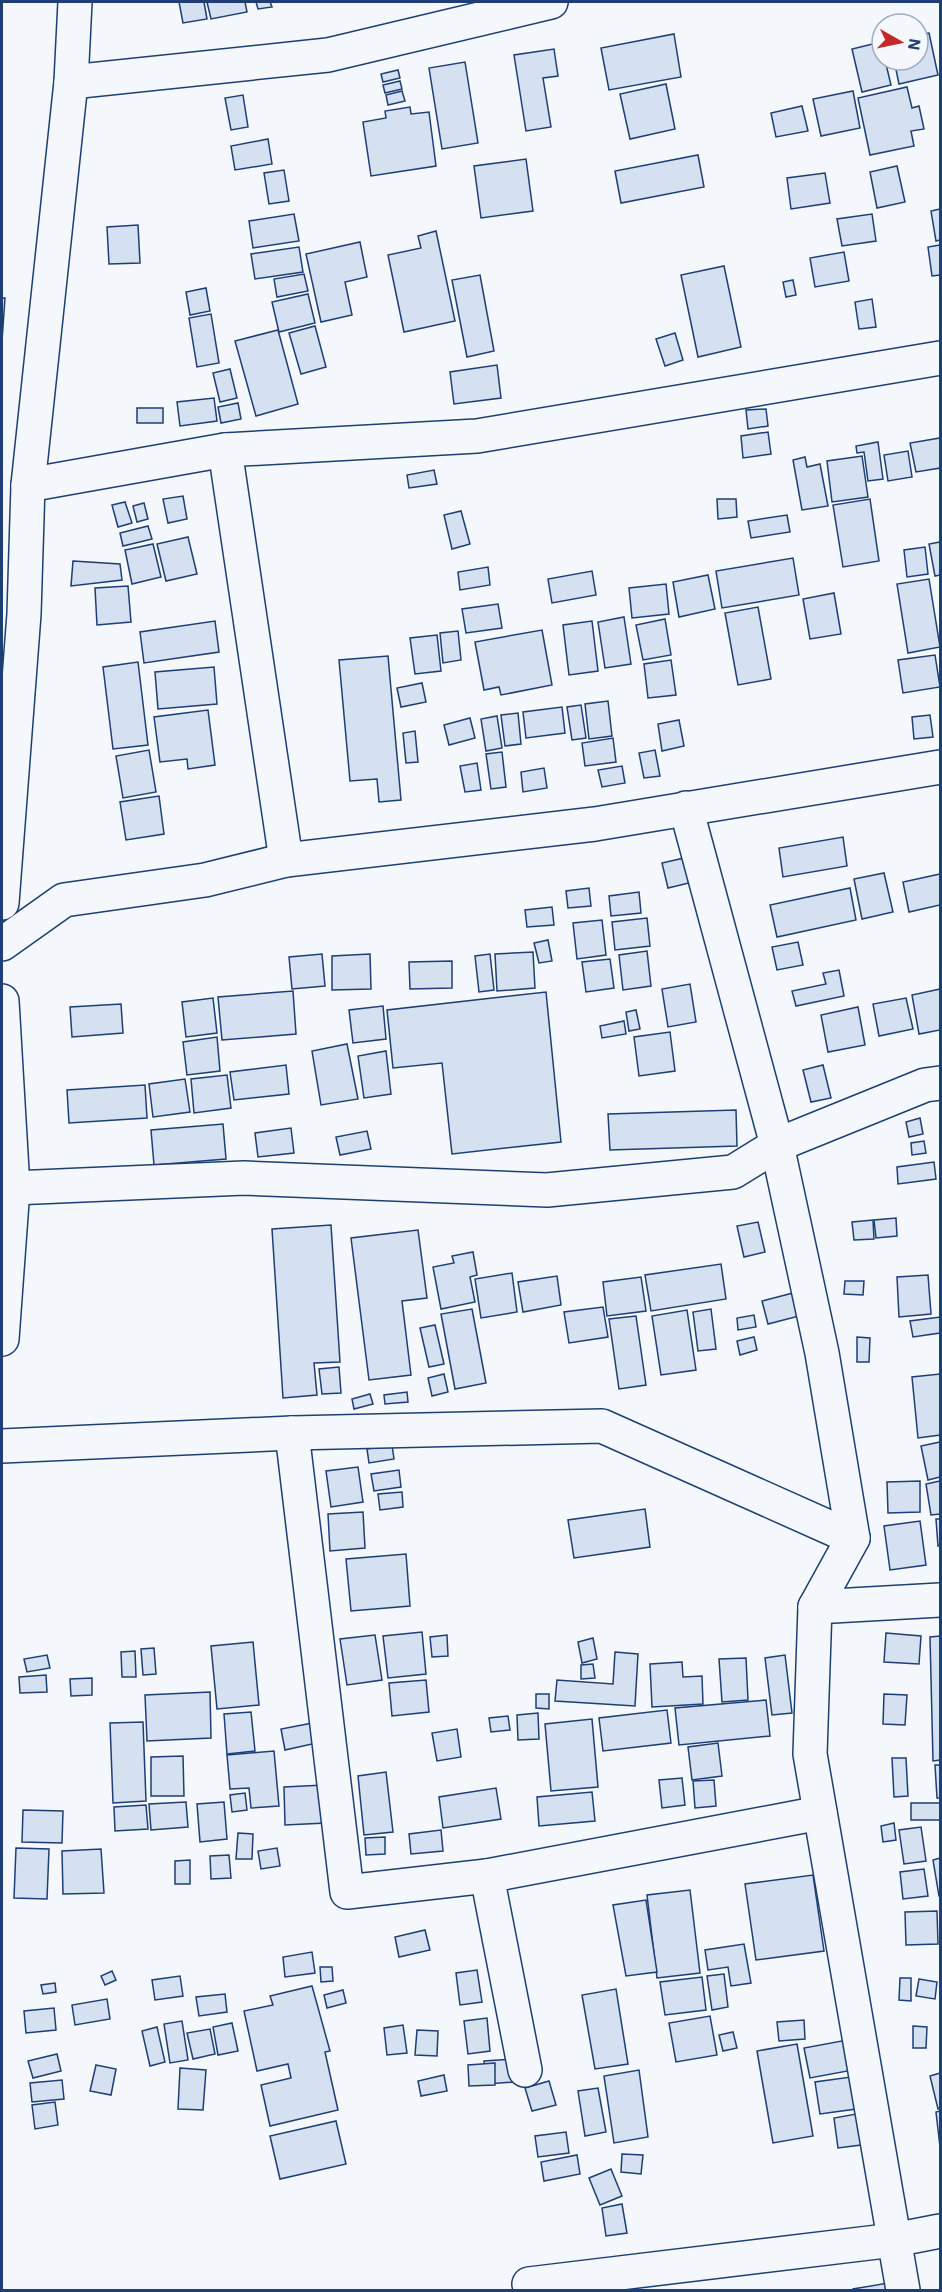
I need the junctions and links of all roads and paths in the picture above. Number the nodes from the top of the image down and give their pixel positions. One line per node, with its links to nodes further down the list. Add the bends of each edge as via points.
1 (75, 2): 3 (street)
2 (551, 2): 3 (street, via 328,55)
3 (71, 82): 6 (street)
4 (940, 358): 5 (street, via 477,436)
5 (225, 450): 6 (street); 9 (street)
6 (28, 485): 10 (street, via 24,614)
7 (940, 767): 8 (street)
8 (686, 808): 9 (street, via 595,824); 14 (street)
9 (286, 860): 11 (street, via 205,880 64,900)
10 (2, 903)
11 (2, 944)
12 (2, 1001): 15 (street)
13 (940, 1083): 14 (street, via 925,1085)
14 (777, 1145): 15 (street, via 733,1172 547,1190 244,1178); 19 (street, via 822,1353)
15 (13, 1188): 16 (street)
16 (2, 1340)
17 (292, 1433): 18 (street); 19 (street, via 602,1426); 23 (street, via 347,1892)
18 (2, 1446)
19 (853, 1538): 21 (street)
20 (940, 1600): 21 (street)
21 (815, 1607): 22 (street, via 810,1754)
22 (820, 1813): 23 (street); 26 (street)
23 (487, 1876): 24 (street)
24 (525, 2070)
25 (940, 2231): 26 (street)
26 (894, 2240): 27 (street); 28 (street)
27 (529, 2283)
28 (903, 2290)

